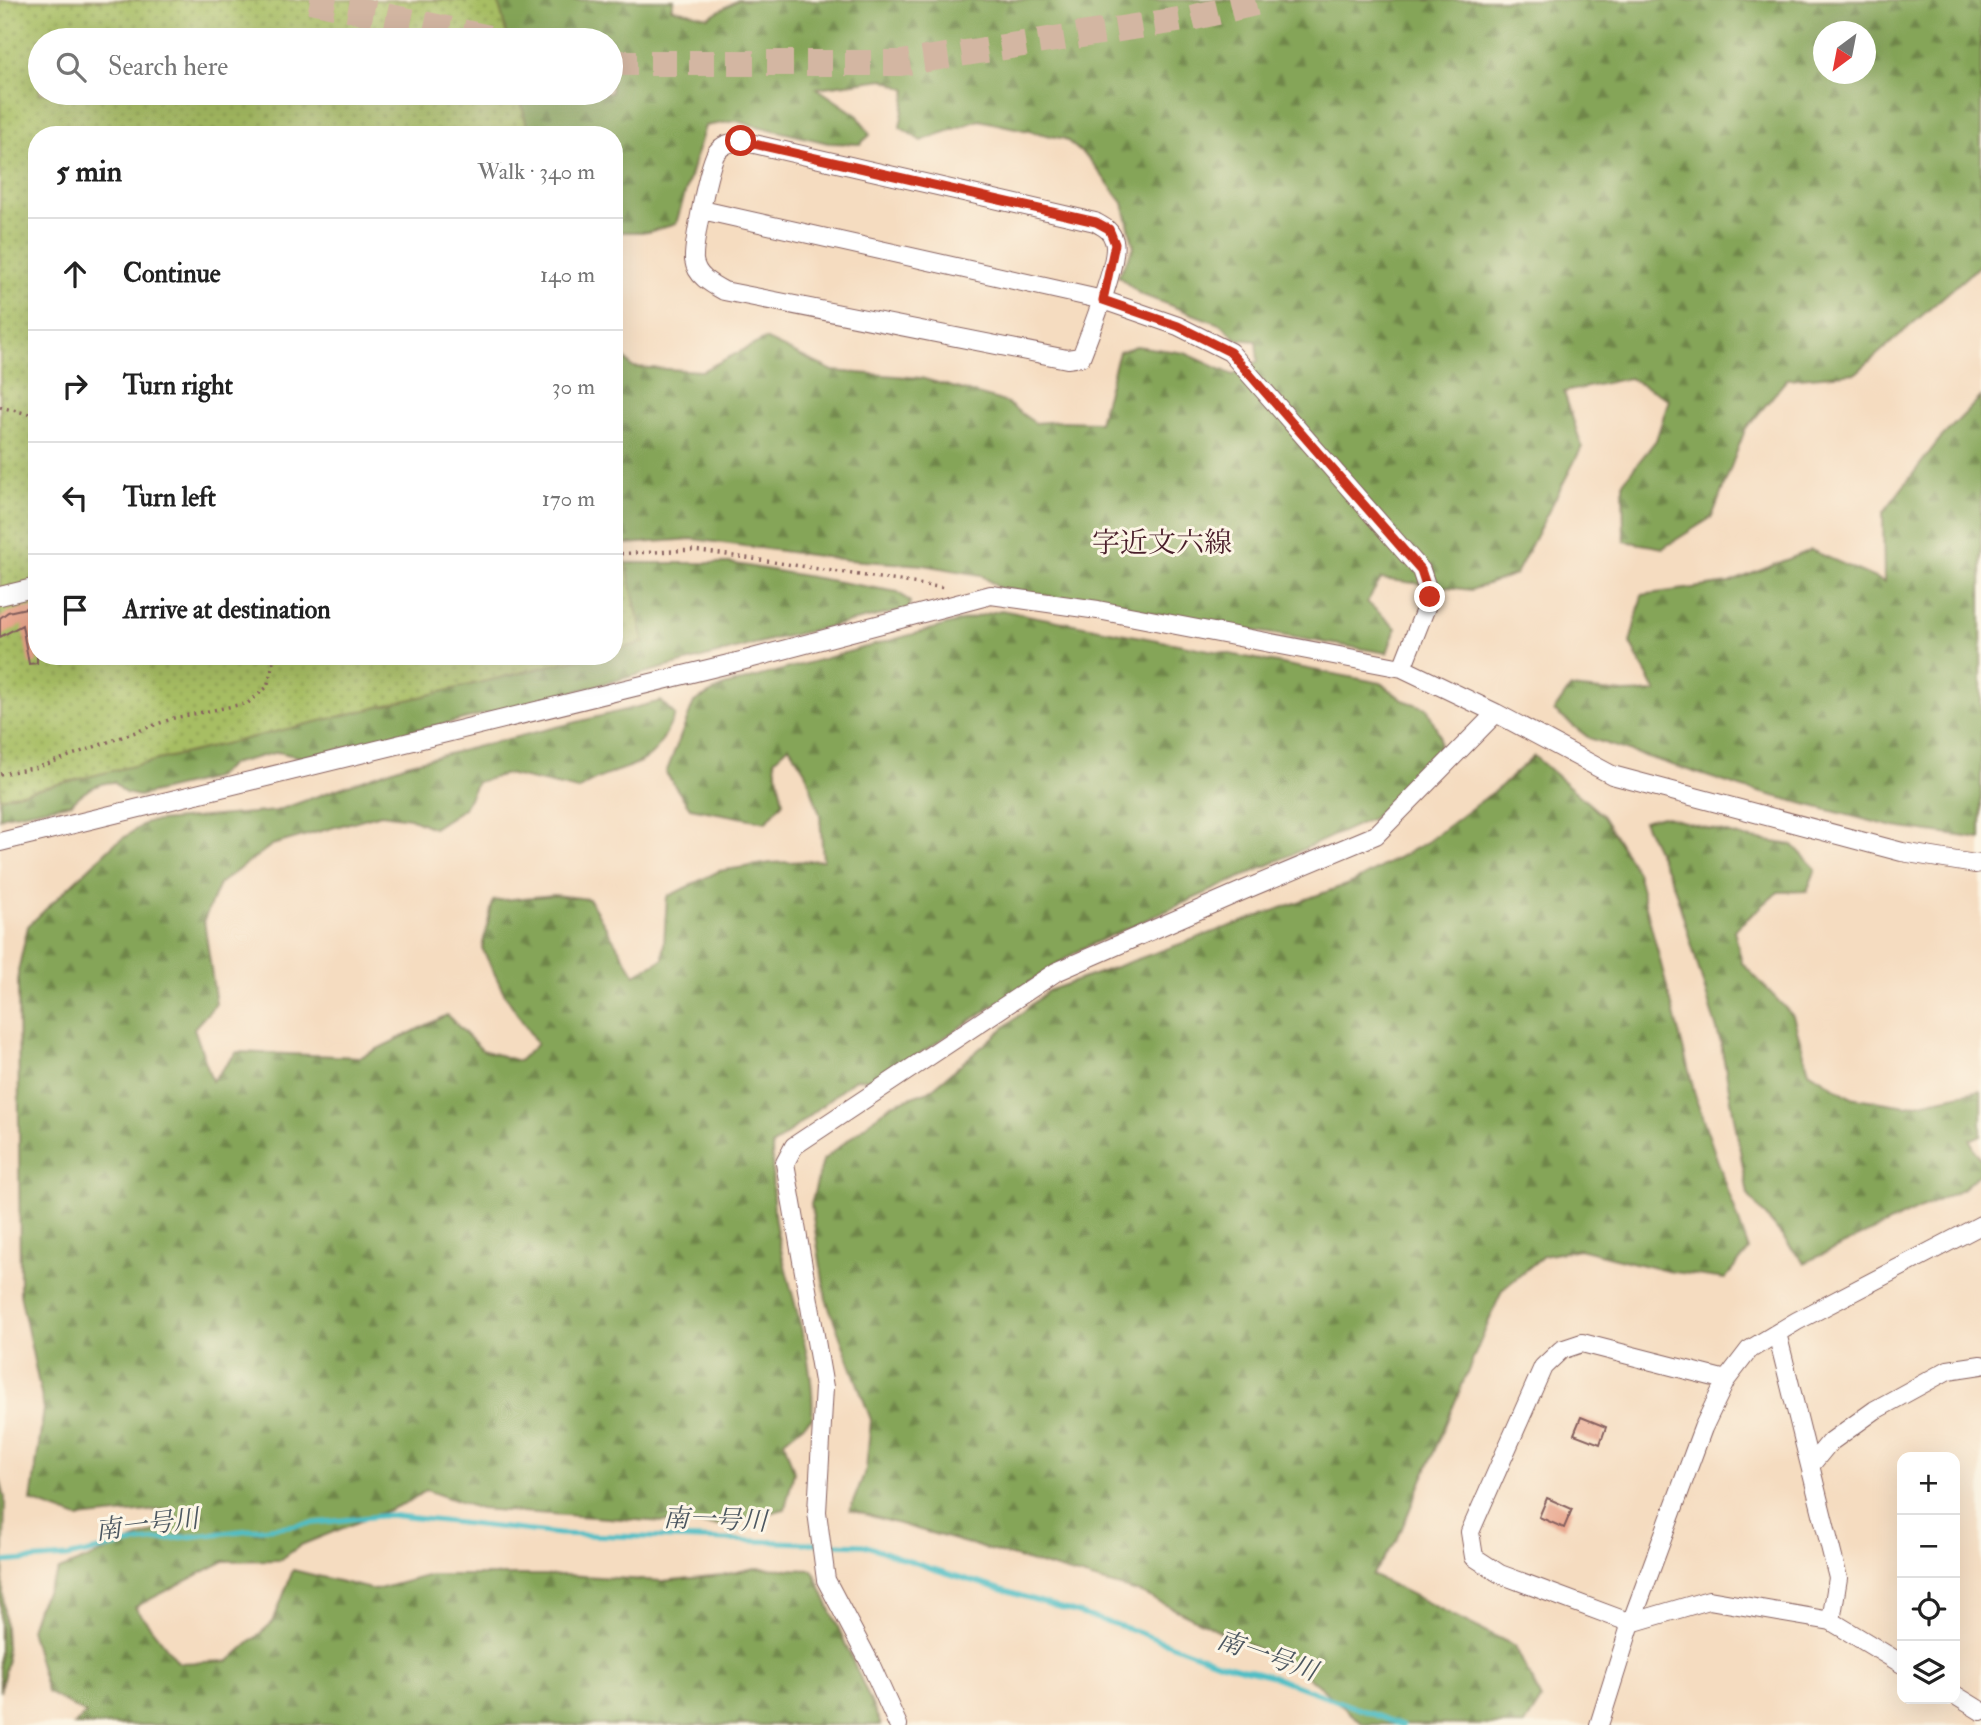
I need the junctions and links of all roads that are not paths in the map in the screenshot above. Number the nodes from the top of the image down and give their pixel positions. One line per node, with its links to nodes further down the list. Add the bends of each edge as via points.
1 (702, 210): 2 (lane); 2 (lane, via 694,261 704,279 723,291 1067,359 1081,357); 2 (lane, via 715,154 725,144 741,141 769,147 1096,222 1109,229 1115,244)
2 (1103, 300): 5 (lane, via 1178,326 1230,352 1421,570 1430,597)
3 (28, 589): 4 (lane)
4 (0, 596)
5 (1402, 668): 6 (lane); 7 (lane, via 1097,610 991,595 745,660)
6 (1496, 713): 8 (lane, via 1612,775 1902,852); 19 (lane, via 1376,835 1056,972 794,1146 785,1163 824,1387 817,1512 826,1580)
7 (0, 842)
8 (1981, 863)
9 (1981, 1225): 10 (lane)
10 (1777, 1333): 12 (lane, via 1749,1350); 13 (lane)
11 (1981, 1365): 13 (lane, via 1948,1370 1875,1409 1829,1443)
12 (1726, 1380): 15 (lane, via 1703,1428); 15 (lane, via 1582,1343 1561,1350 1543,1367 1470,1532 1474,1557 1500,1574)
13 (1810, 1466): 14 (lane, via 1838,1578)
14 (1831, 1621): 15 (lane, via 1709,1600); 16 (lane)
15 (1631, 1623): 20 (lane)
16 (1897, 1661)
17 (1960, 1698): 18 (lane)
18 (1981, 1711)
19 (898, 1725)
20 (1599, 1725)

